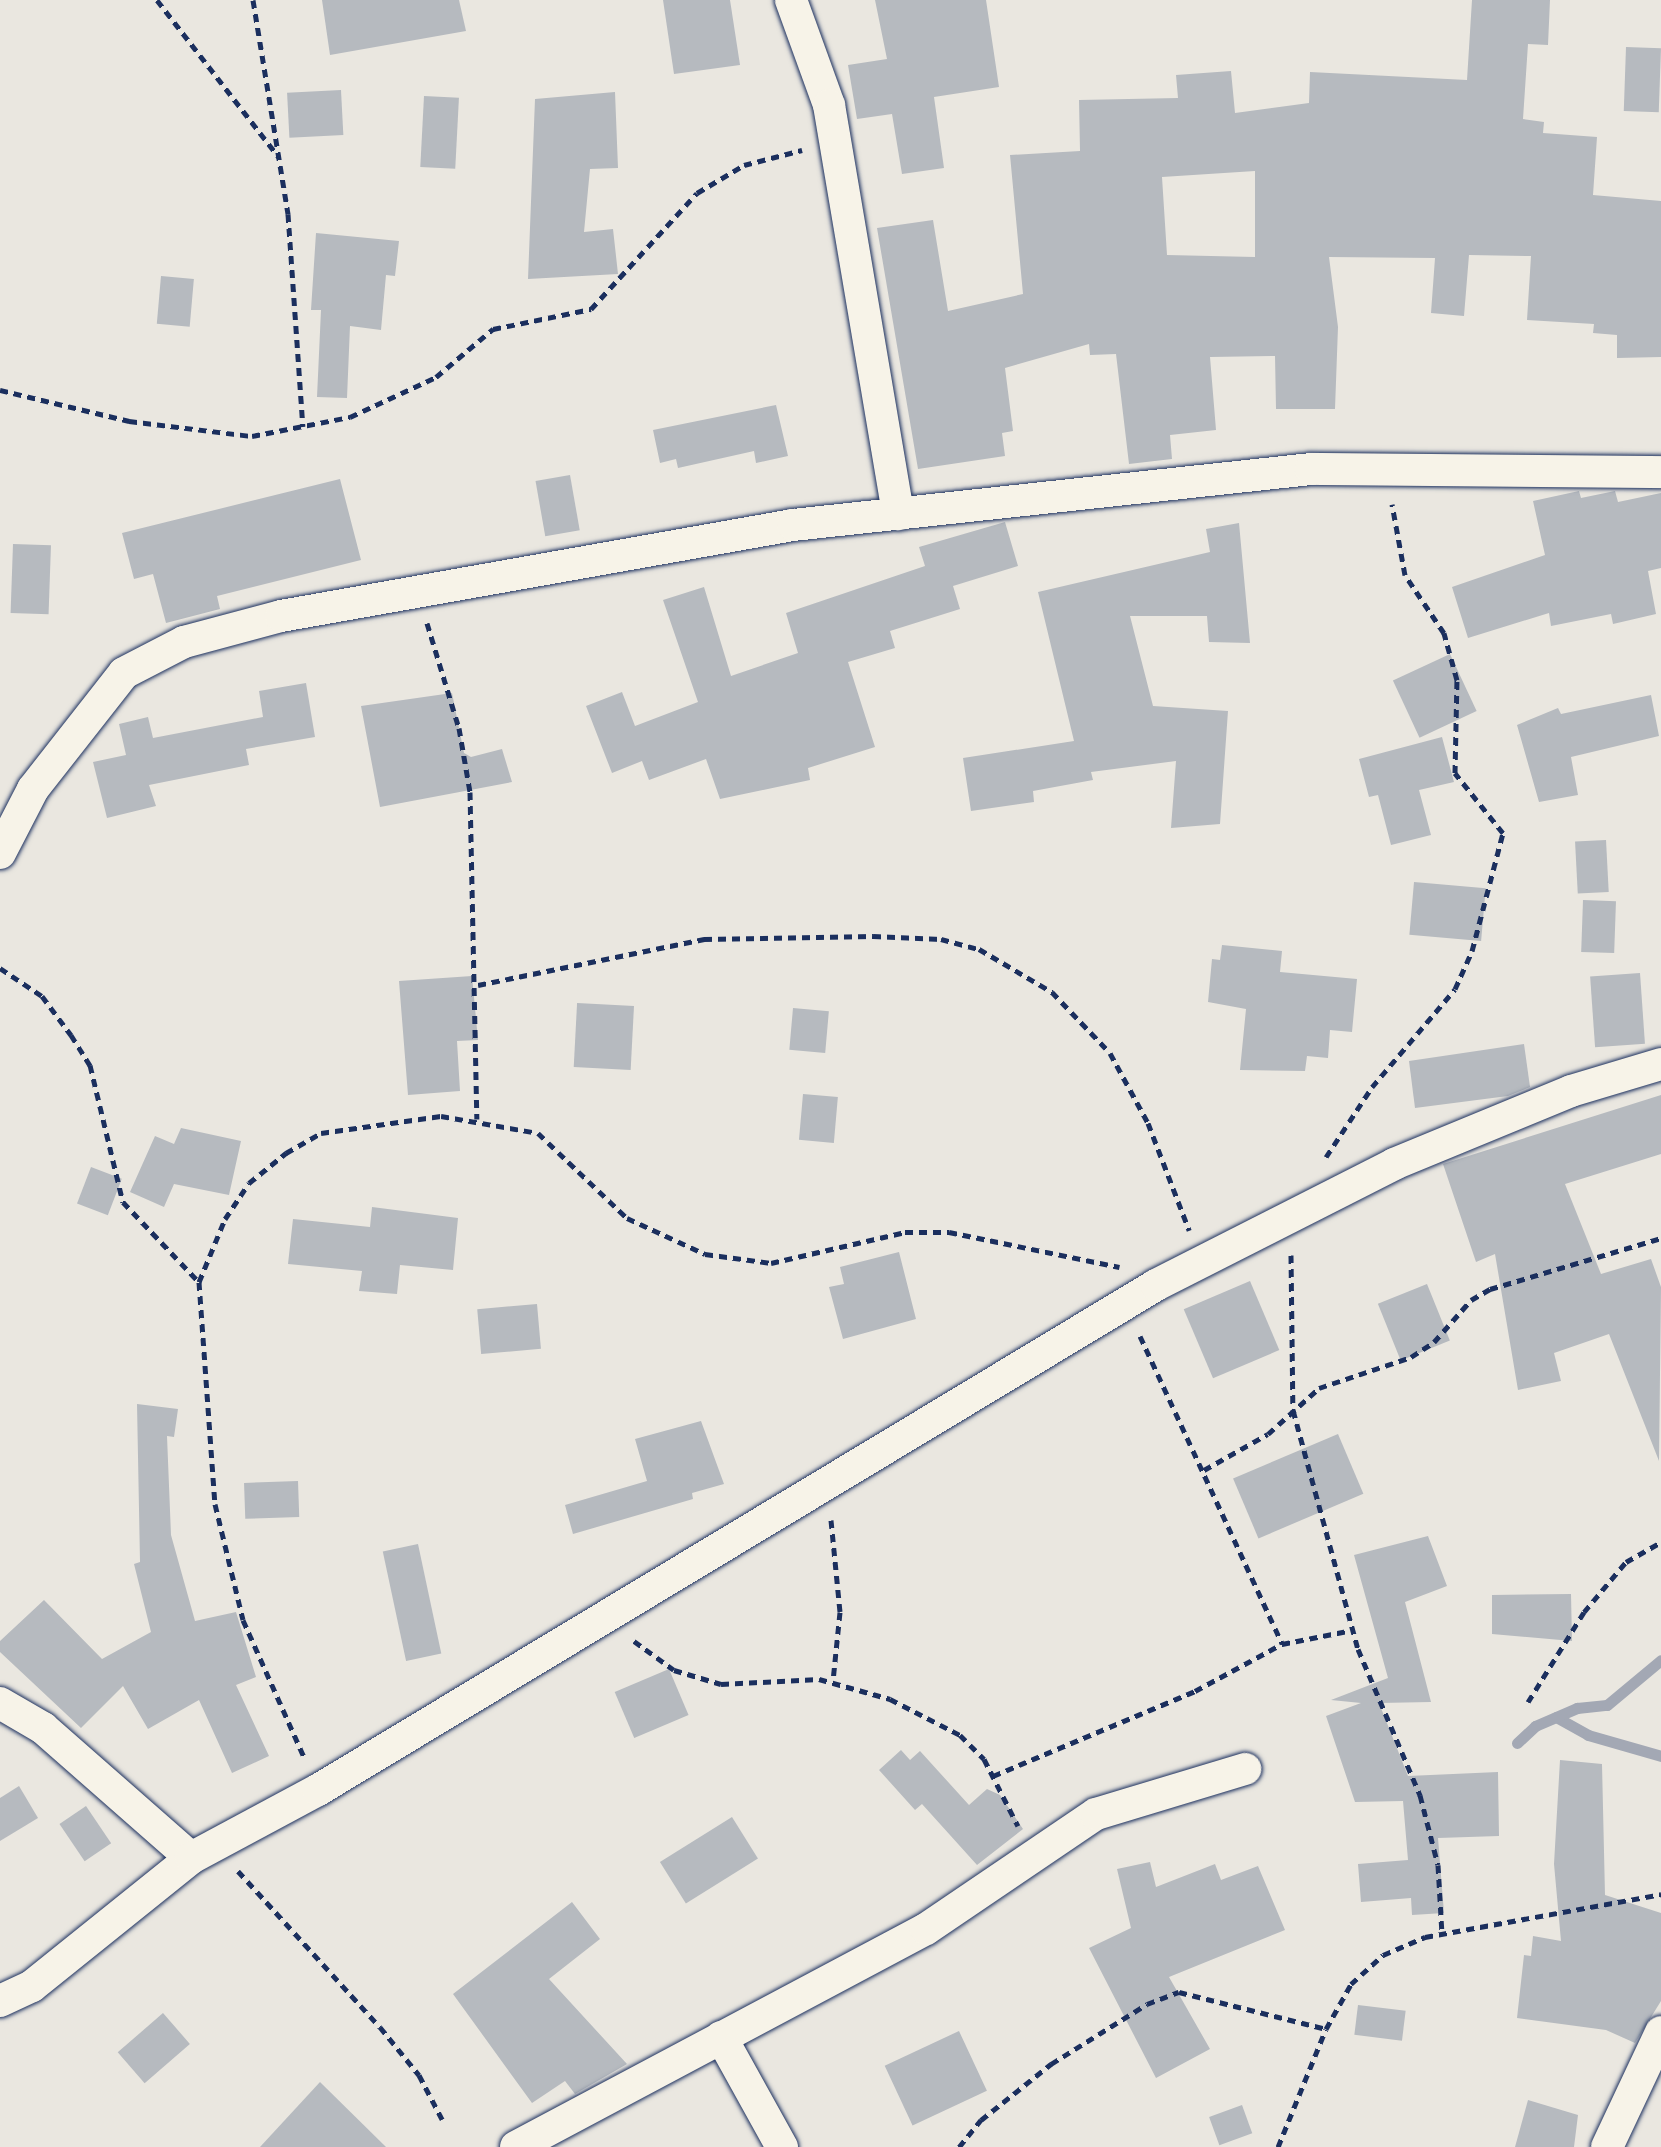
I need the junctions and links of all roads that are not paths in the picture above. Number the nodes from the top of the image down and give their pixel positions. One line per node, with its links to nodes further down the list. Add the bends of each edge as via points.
1 (791, 0): 3 (street, via 829,105)
2 (1661, 472): 3 (street, via 1311,469)
3 (898, 514): 4 (street, via 793,525 418,592 184,642 124,673 33,789)
4 (0, 853)
5 (1661, 1064): 8 (street, via 1556,1097 1394,1164 1156,1285 318,1790)
6 (0, 1703): 8 (street, via 43,1728)
7 (1245, 1769): 11 (street, via 1096,1814 926,1929)
8 (203, 1851): 9 (street, via 32,1986)
9 (0, 2001)
10 (1661, 2032): 14 (street)
11 (721, 2037): 12 (street); 13 (street)
12 (516, 2147)
13 (782, 2147)
14 (1607, 2147)

